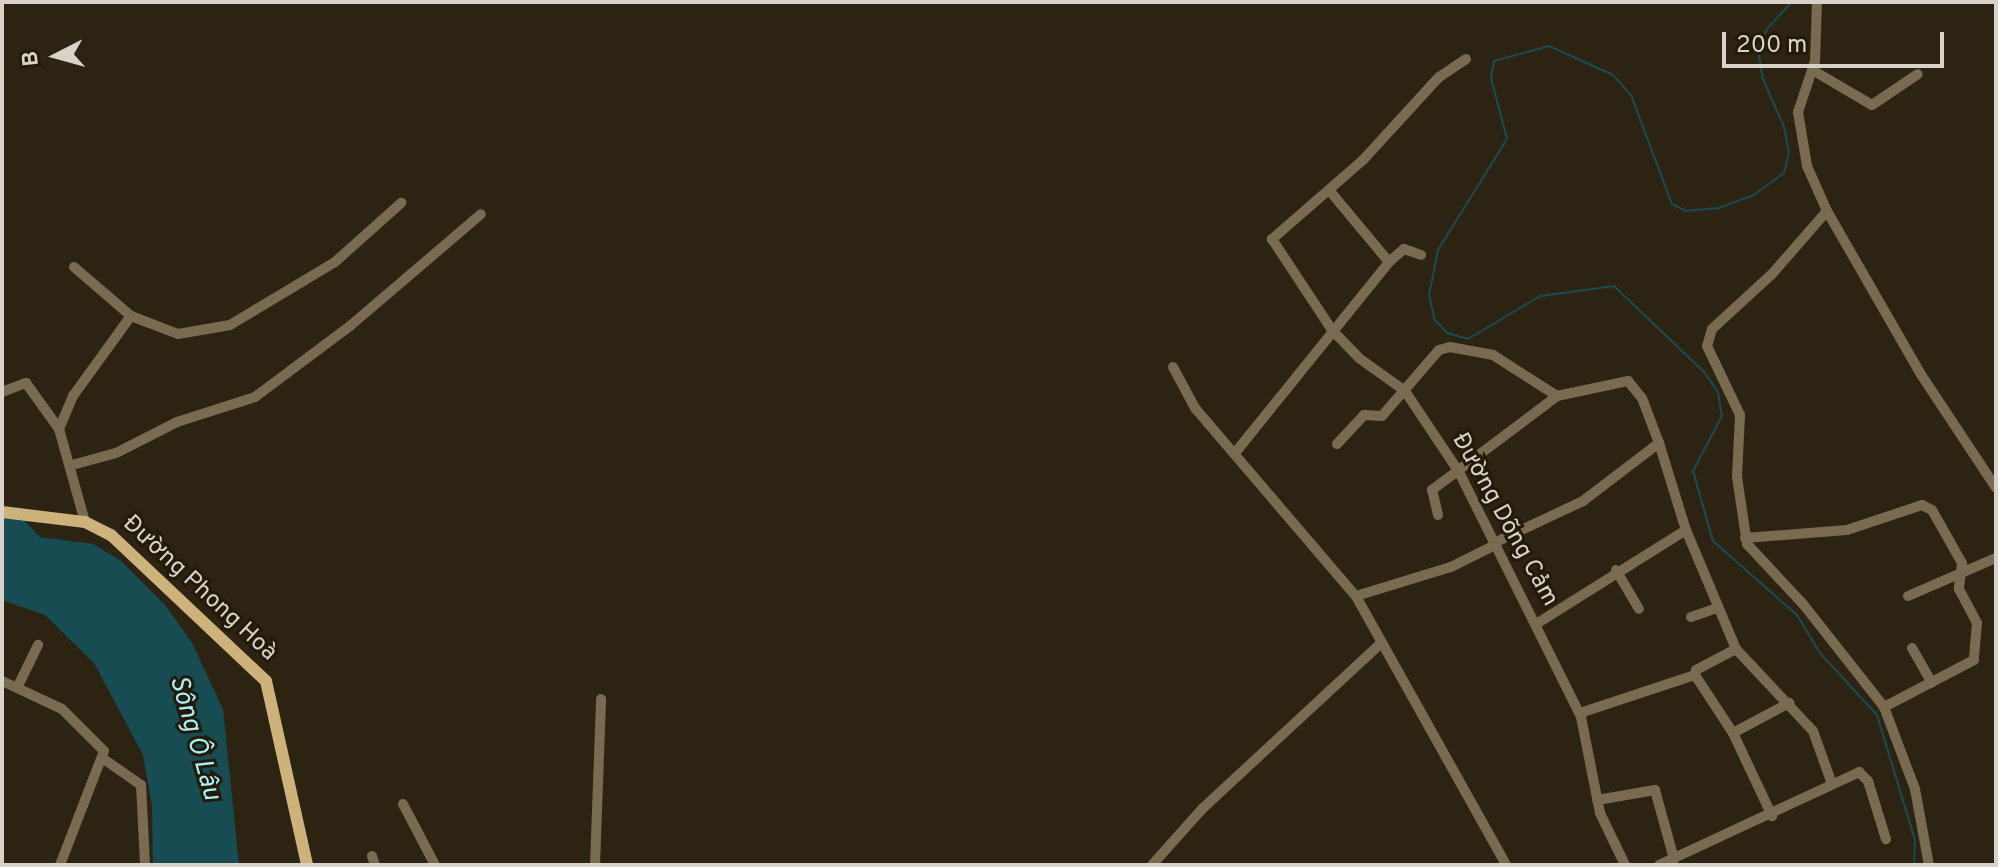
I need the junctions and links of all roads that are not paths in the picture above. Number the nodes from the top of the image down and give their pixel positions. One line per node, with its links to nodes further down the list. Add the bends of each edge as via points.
1 (1817, 2): 3 (street)
2 (1466, 59): 5 (street, via 1439,77 1393,130)
3 (1814, 71): 4 (street, via 1872,105); 7 (street, via 1798,116 1804,156)
4 (1918, 74)
5 (1329, 190): 10 (street); 13 (street, Đường Dõng Cảm, via 1272,239)
6 (401, 203): 12 (street, via 335,262 230,325 178,334)
7 (1827, 211): 24 (street, via 1922,376); 29 (street, via 1707,336 1740,415 1736,450)
8 (481, 214): 22 (street, via 350,326 255,397 177,422 116,453)
9 (1421, 255): 10 (street, via 1404,249)
10 (1389, 262): 13 (street)
11 (74, 267): 12 (street)
12 (131, 316): 18 (street, via 73,396)
13 (1332, 330): 15 (street, Đường Dõng Cảm, via 1359,358); 21 (street)
14 (1173, 367): 21 (street, via 1195,408)
15 (1405, 391): 17 (street, via 1439,350 1450,347 1493,355); 20 (street, via 1382,416 1364,415); 23 (street, Đường Dõng Cảm)
16 (2, 392): 18 (street, via 26,383)
17 (1557, 396): 19 (street, via 1628,381 1642,398); 23 (street)
18 (59, 429): 22 (street)
19 (1659, 443): 28 (street); 30 (street, via 1583,501)
20 (1337, 444)
21 (1235, 453): 34 (street)
22 (72, 465): 27 (street)
23 (1459, 472): 26 (street, via 1430,492); 30 (street, Đường Dõng Cảm)
24 (1996, 488)
25 (2, 512): 27 (main road, Đường Phong Hoà)
26 (1438, 515)
27 (85, 522): 63 (main road, Đường Phong Hoà, via 111,535 266,681)
28 (1686, 530): 32 (street); 36 (street)
29 (1745, 538): 33 (street, via 1847,530 1924,505 1962,563); 50 (street, via 1753,555 1803,604)
30 (1497, 543): 34 (street, via 1451,567); 39 (street, Đường Dõng Cảm)
31 (1996, 558): 33 (street)
32 (1616, 570): 37 (street); 39 (street)
33 (1961, 572): 35 (street); 46 (street, via 1959,589 1977,623 1974,660)
34 (1356, 596): 41 (street)
35 (1908, 596)
36 (1717, 608): 38 (street); 43 (street)
37 (1639, 609)
38 (1691, 617)
39 (1538, 623): 51 (street, Đường Dõng Cảm)
40 (38, 645): 47 (street)
41 (1379, 645): 59 (street, via 1202,809); 68 (street)
42 (1912, 648): 46 (street)
43 (1736, 649): 44 (street); 49 (street)
44 (1695, 675): 51 (street); 52 (street)
45 (2, 681): 47 (street)
46 (1932, 683): 50 (street)
47 (18, 686): 53 (street, via 73,717 102,748)
48 (601, 699): 65 (street)
49 (1789, 703): 52 (street); 54 (street, via 1819,741)
50 (1884, 707): 71 (street, via 1915,789)
51 (1580, 713): 55 (street, Đường Dõng Cảm)
52 (1733, 733): 57 (street)
53 (105, 760): 61 (street); 62 (street, via 141,785)
54 (1832, 784): 57 (street); 58 (street, via 1859,772 1865,776)
55 (1597, 800): 60 (street, via 1655,790); 69 (street, Đường Dõng Cảm)
56 (403, 804): 64 (street)
57 (1772, 816): 60 (street)
58 (1886, 839)
59 (1162, 856): 66 (street); 67 (street)
60 (1674, 859): 70 (street)
61 (60, 865)
62 (145, 865)
63 (307, 865)
64 (435, 865)
65 (595, 865)
66 (1152, 865)
67 (1172, 865)
68 (1506, 865)
69 (1625, 865)
70 (1659, 865)
71 (1929, 865)

